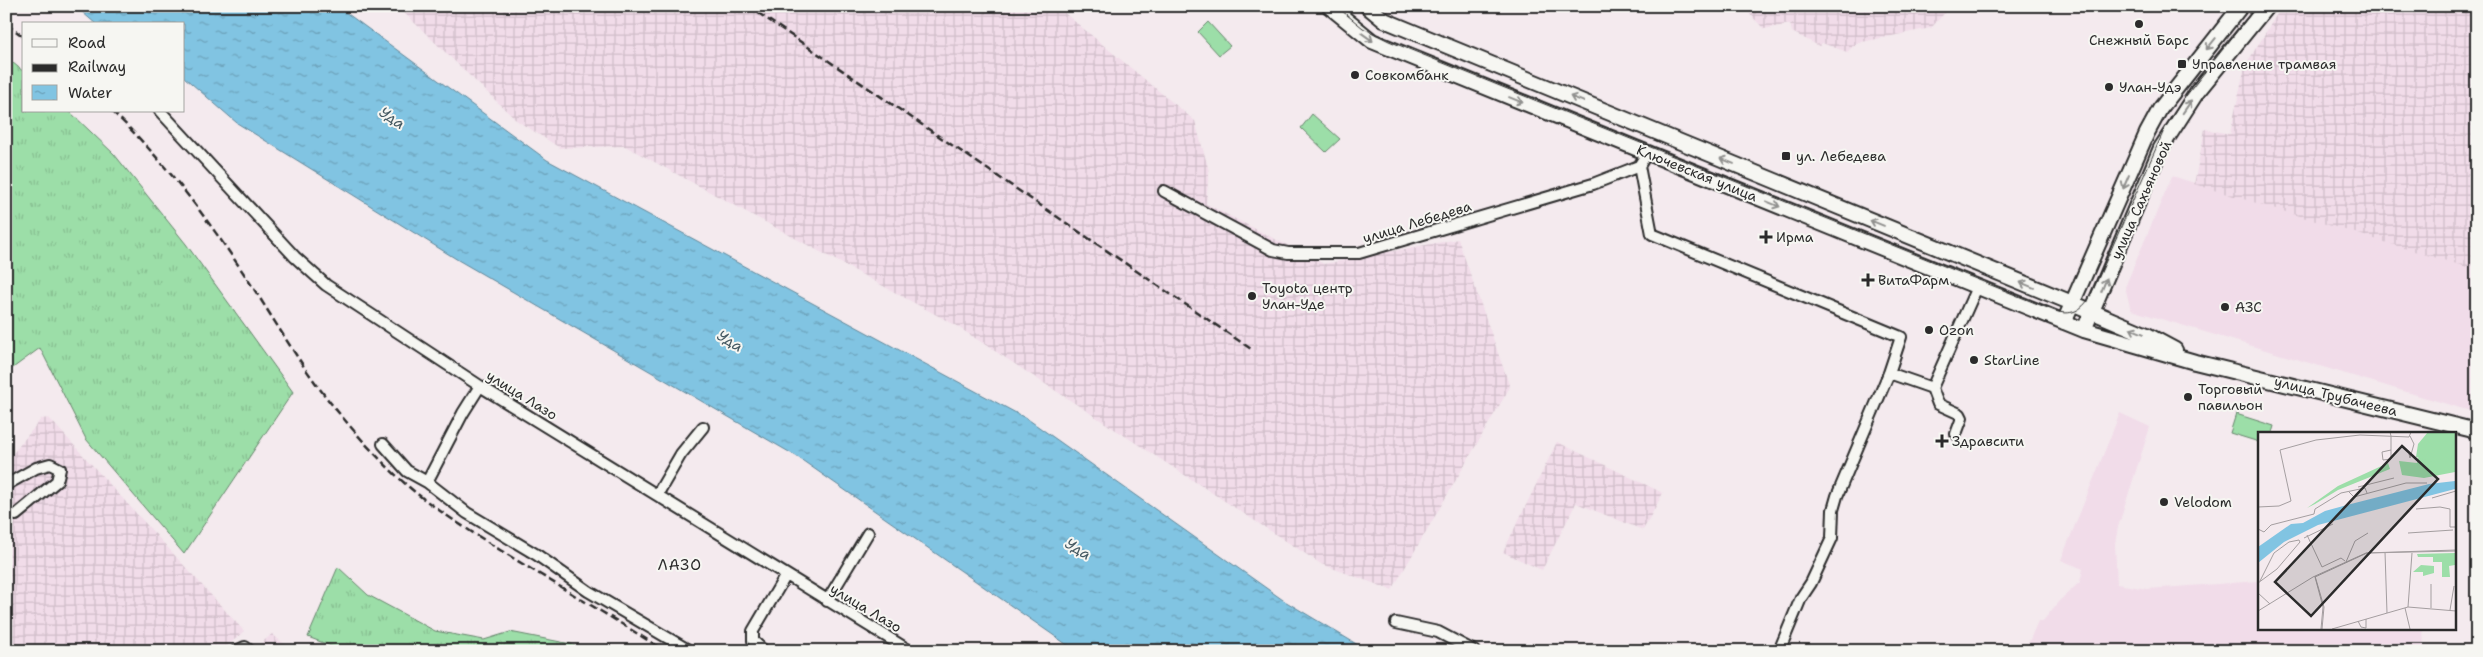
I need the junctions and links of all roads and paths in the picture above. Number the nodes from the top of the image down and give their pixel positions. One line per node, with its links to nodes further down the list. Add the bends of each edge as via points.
1 (1329, 6): 8 (main road, Ключевская улица, one-way to 8, via 1372,41)
2 (1367, 6): 12 (main road, Ключевская улица, one-way to 2, via 1384,20)
3 (2241, 6): 6 (main road, улица Сахьяновой, one-way to 6)
4 (2267, 6): 7 (main road, улица Сахьяновой, one-way to 4, via 2197,92)
5 (161, 112): 17 (street, улица Лазо, via 289,250 326,285)
6 (2153, 121): 7 (main road); 12 (main road, улица Сахьяновой, one-way to 12)
7 (2171, 132): 13 (main road, улица Сахьяновой, one-way to 7, via 2161,148)
8 (1647, 152): 9 (street); 11 (main road, Ключевская улица, one-way to 11)
9 (1639, 166): 10 (street, улица Лебедева, via 1593,184 1359,253 1273,250); 16 (street, via 1652,234 1896,334 1901,337 1900,344)
10 (1164, 191)
11 (1977, 287): 14 (main road, Ключевская улица); 18 (street)
12 (2072, 303): 13 (main road, улица Трубачеева); 14 (main road, улица Сахьяновой)
13 (2093, 312): 14 (main road, улица Сахьяновой); 15 (main road, улица Трубачеева, one-way to 13, via 2147,335)
14 (2074, 326): 15 (main road, улица Трубачеева)
15 (2195, 362): 20 (main road, улица Трубачеева)
16 (1889, 373): 18 (street); 35 (street, via 1837,496 1832,538 1801,598)
17 (480, 386): 23 (street); 25 (street, улица Лазо)
18 (1932, 388): 21 (street, via 1938,404 1960,414 1962,418)
19 (703, 428): 25 (street, via 681,454)
20 (2477, 431)
21 (1956, 434)
22 (383, 444): 23 (street, via 407,471)
23 (427, 482): 31 (street, via 467,513 537,555 588,591)
24 (6, 485): 26 (street, via 36,468 50,464 60,469 56,481)
25 (657, 495): 28 (street, улица Лазо)
26 (16, 515)
27 (868, 533): 29 (street)
28 (786, 575): 29 (street, улица Лазо); 32 (street, via 753,631 753,641)
29 (827, 601): 33 (street, улица Лазо)
30 (1396, 623): 34 (street, via 1438,632)
31 (690, 651)
32 (764, 651)
33 (910, 651)
34 (1474, 651)
35 (1779, 651)

